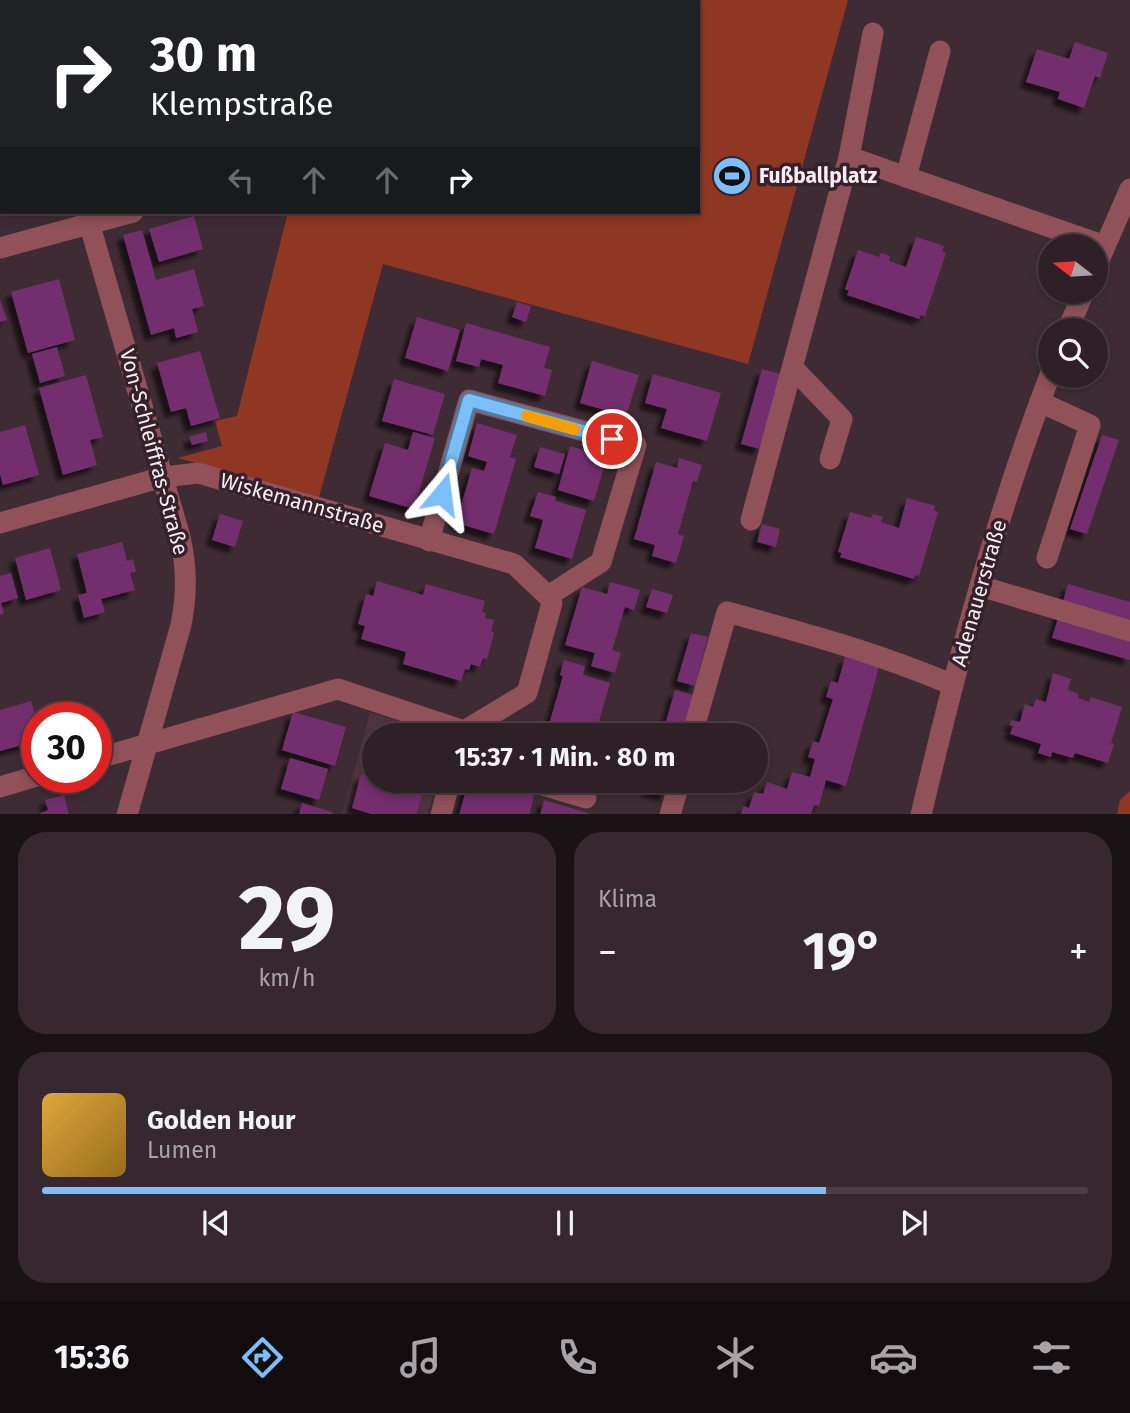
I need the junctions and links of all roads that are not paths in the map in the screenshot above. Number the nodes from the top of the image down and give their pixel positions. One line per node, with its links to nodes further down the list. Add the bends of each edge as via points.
1 (873, 33): 3 (street)
2 (940, 51): 4 (street)
3 (849, 157): 4 (street); 11 (street)
4 (906, 177): 8 (street)
5 (1130, 189): 9 (street)
6 (118, 214): 7 (street)
7 (88, 218): 10 (street); 15 (street, Von-Schleiffras-Straße)
8 (1070, 234)
9 (1108, 239)
10 (0, 248)
11 (794, 369): 14 (street, via 842,419); 16 (street)
12 (1045, 388): 13 (street, Adenauerstraße)
13 (1040, 402): 19 (street, via 1090,425); 20 (street, Adenauerstraße)
14 (830, 459)
15 (163, 477): 17 (street, Wiskemannstraße); 18 (street, Wiskemannstraße, via 198,473); 27 (street, Von-Schleiffras-Straße, via 184,555 186,600)
16 (751, 520)
17 (0, 523)
18 (429, 541): 21 (street, Wiskemannstraße, via 514,564); 21 (street, via 469,400 636,445 601,562)
19 (1047, 558)
20 (980, 586): 22 (street); 23 (street, Adenauerstraße)
21 (548, 596): 25 (street, via 552,603 527,693)
22 (1130, 631)
23 (953, 685): 26 (street, via 836,641 727,612); 38 (street, Adenauerstraße)
24 (435, 723): 27 (street, via 338,689)
25 (479, 723)
26 (695, 723)
27 (147, 745): 28 (street); 35 (street, Von-Schleiffras-Straße)
28 (112, 755)
29 (21, 781): 30 (street)
30 (0, 787)
31 (447, 793): 36 (street)
32 (569, 793): 34 (street)
33 (676, 793): 37 (street)
34 (586, 798)
35 (127, 814)
36 (441, 814)
37 (670, 814)
38 (921, 814)

